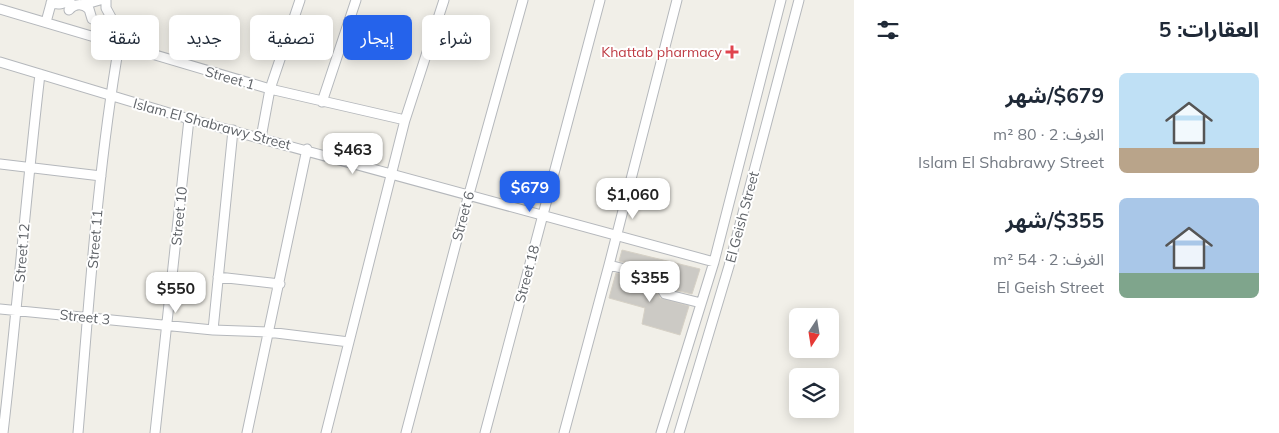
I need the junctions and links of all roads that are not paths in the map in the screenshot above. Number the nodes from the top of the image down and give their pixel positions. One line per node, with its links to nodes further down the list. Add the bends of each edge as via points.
1 (100, 0): 12 (street)
2 (106, 0): 15 (street)
3 (300, 0): 25 (street)
4 (356, 0): 27 (street)
5 (444, 0): 29 (street)
6 (523, 0): 37 (street, Street 6)
7 (600, 0): 38 (street, Street 18)
8 (677, 0): 39 (street)
9 (781, 0): 23 (street, El Geish Street)
10 (799, 0): 24 (street, El Geish Street)
11 (51, 2): 13 (street); 17 (street)
12 (84, 2): 13 (street); 16 (street)
13 (69, 5)
14 (0, 9): 17 (street, Street 1)
15 (110, 15)
16 (91, 16)
17 (46, 22): 18 (street, Street 1)
18 (91, 36)
19 (159, 57): 25 (street, Street 1)
20 (116, 60): 26 (street, Street 11)
21 (0, 62): 22 (street, Islam El Shabrawy Street)
22 (40, 74): 26 (street, Islam El Shabrawy Street); 34 (street, Street 12)
23 (761, 77): 24 (street); 40 (street, El Geish Street)
24 (777, 82): 61 (street, El Geish Street, via 729,266)
25 (270, 90): 27 (street, Street 1); 31 (street)
26 (110, 95): 28 (street, Islam El Shabrawy Street); 36 (street, Street 11)
27 (322, 102): 29 (street, Street 1)
28 (189, 119): 30 (street, Islam El Shabrawy Street); 48 (street, Street 10)
29 (405, 120): 35 (street)
30 (233, 130): 31 (street, Islam El Shabrawy Street); 42 (street)
31 (261, 138): 32 (street, Islam El Shabrawy Street)
32 (307, 150): 35 (street, Islam El Shabrawy Street); 43 (street)
33 (0, 164): 34 (street)
34 (29, 167): 36 (street); 46 (street, Street 12)
35 (392, 173): 37 (street, Islam El Shabrawy Street); 51 (street)
36 (101, 176): 47 (street, Street 11)
37 (469, 194): 38 (street, Islam El Shabrawy Street); 57 (street, Street 6)
38 (542, 215): 39 (street, Islam El Shabrawy Street); 58 (street, Street 18)
39 (617, 236): 40 (street, Islam El Shabrawy Street); 41 (street)
40 (714, 262): 44 (street, El Geish Street)
41 (609, 265): 44 (street, via 662,278 665,280 665,294); 59 (street)
42 (218, 277): 43 (street); 49 (street)
43 (280, 284): 50 (street)
44 (701, 303): 60 (street, El Geish Street)
45 (0, 309): 46 (street, Street 3)
46 (17, 310): 47 (street, Street 3); 52 (street, Street 12)
47 (88, 317): 48 (street, Street 3); 53 (street, Street 11)
48 (167, 326): 49 (street, Street 3); 54 (street, Street 10)
49 (213, 330): 50 (street, Street 3)
50 (268, 332): 51 (street, Street 3); 55 (street)
51 (349, 342): 56 (street)
52 (3, 433)
53 (78, 433)
54 (155, 433)
55 (247, 433)
56 (326, 433)
57 (406, 433)
58 (485, 433)
59 (564, 433)
60 (661, 433)
61 (678, 433)

